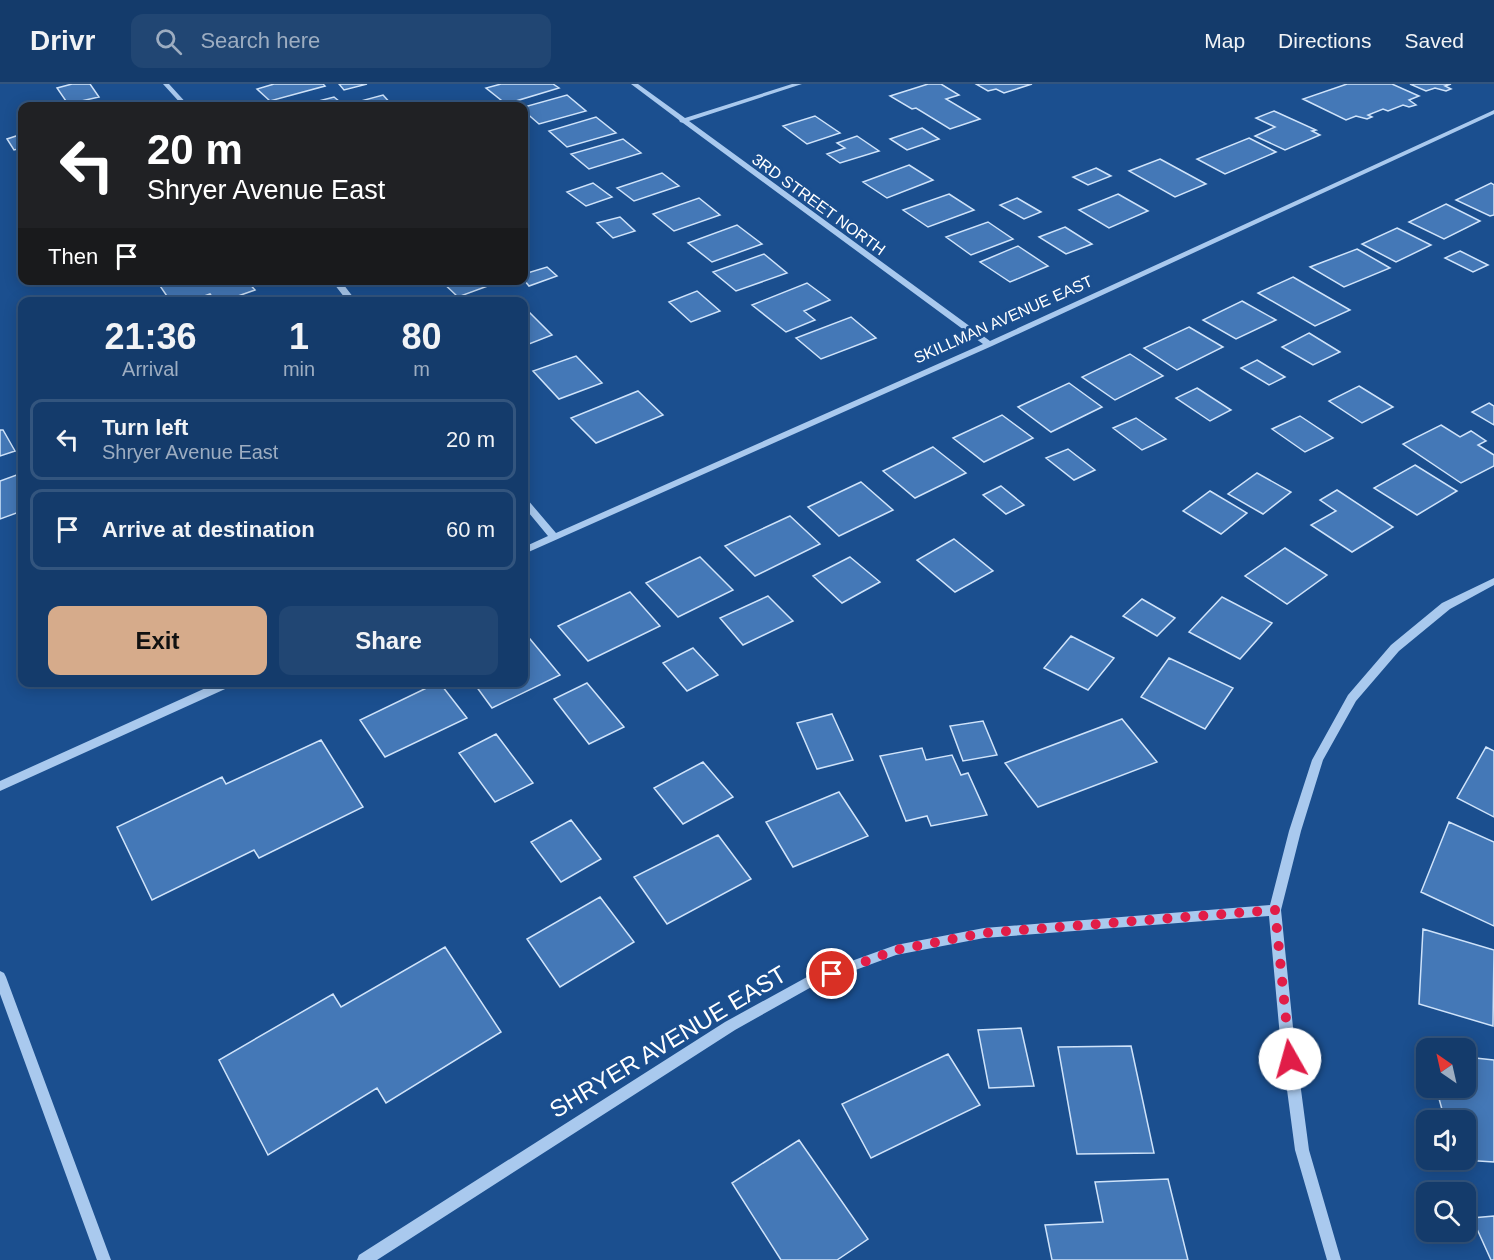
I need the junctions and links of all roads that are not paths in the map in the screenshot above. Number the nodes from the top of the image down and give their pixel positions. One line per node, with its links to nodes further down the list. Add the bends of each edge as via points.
1 (166, 84): 4 (street)
2 (634, 84): 6 (street, 3RD STREET NORTH)
3 (799, 84): 6 (street)
4 (182, 102)
5 (1494, 112): 9 (street, SKILLMAN AVENUE EAST)
6 (682, 121): 9 (street, 3RD STREET NORTH)
7 (338, 285): 8 (street)
8 (348, 297)
9 (989, 344): 11 (street, SKILLMAN AVENUE EAST)
10 (528, 506): 11 (street)
11 (554, 537): 12 (street, SKILLMAN AVENUE EAST)
12 (528, 549)
13 (1494, 581): 16 (street, via 1446,606 1395,648 1352,698 1318,760)
14 (219, 687): 15 (street)
15 (0, 786)
16 (1275, 910): 19 (street, SHRYER AVENUE EAST, via 984,933 896,950 811,981 730,1026); 20 (street, via 1302,1150)
17 (0, 977): 18 (street)
18 (102, 1256)
19 (364, 1260)
20 (1334, 1260)

